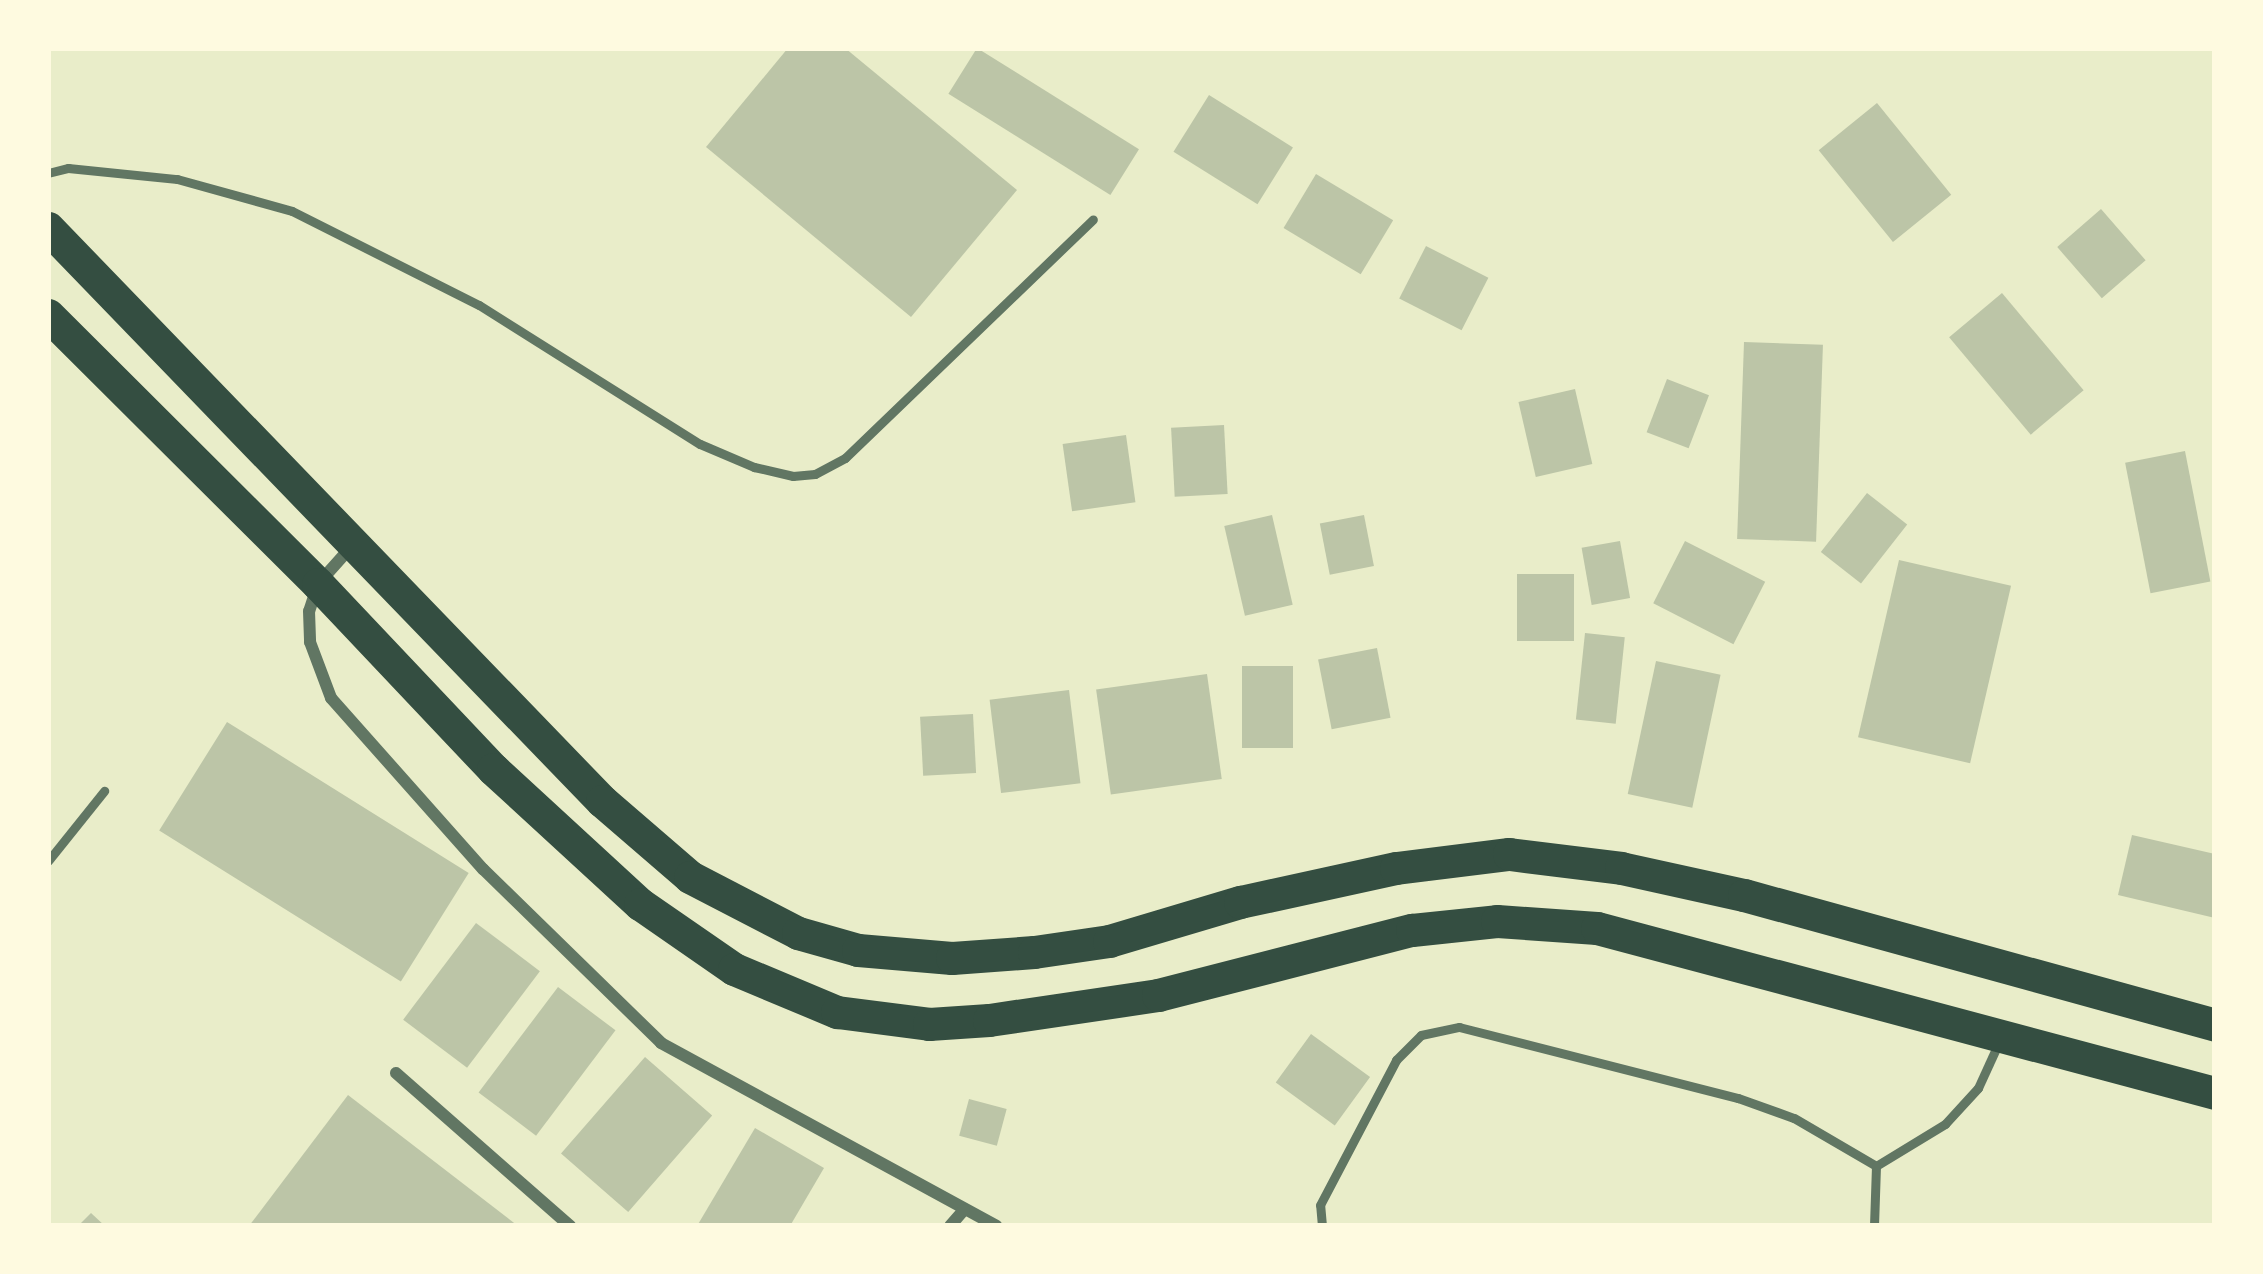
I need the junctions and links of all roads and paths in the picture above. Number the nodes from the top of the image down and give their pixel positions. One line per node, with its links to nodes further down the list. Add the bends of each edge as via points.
1 (48, 173): 2 (lane, via 177,179 292,211 478,305 700,443 793,476 844,458)
2 (1093, 219)
3 (48, 228): 5 (highway)
4 (48, 315): 6 (highway)
5 (352, 546): 6 (street); 9 (highway, via 602,801 691,877 798,933 858,950 952,958 1053,950 1396,868 1509,854 1744,895)
6 (318, 584): 10 (highway, via 493,769 640,904 734,969 837,1012 929,1024 989,1020 1158,995 1412,930 1497,920 1597,928); 14 (street, via 310,642 332,698 483,869 629,1012 719,1078)
7 (104, 791): 8 (lane)
8 (48, 861)
9 (2215, 1025)
10 (2002, 1034): 12 (highway); 13 (lane, via 1978,1088 1945,1124)
11 (396, 1073): 15 (street)
12 (2215, 1093)
13 (1876, 1166): 18 (lane, via 1794,1118 1738,1098 1459,1027 1420,1035 1396,1060 1320,1205); 19 (lane)
14 (964, 1210): 16 (street); 17 (street)
15 (570, 1226)
16 (950, 1226)
17 (996, 1226)
18 (1322, 1226)
19 (1874, 1226)

